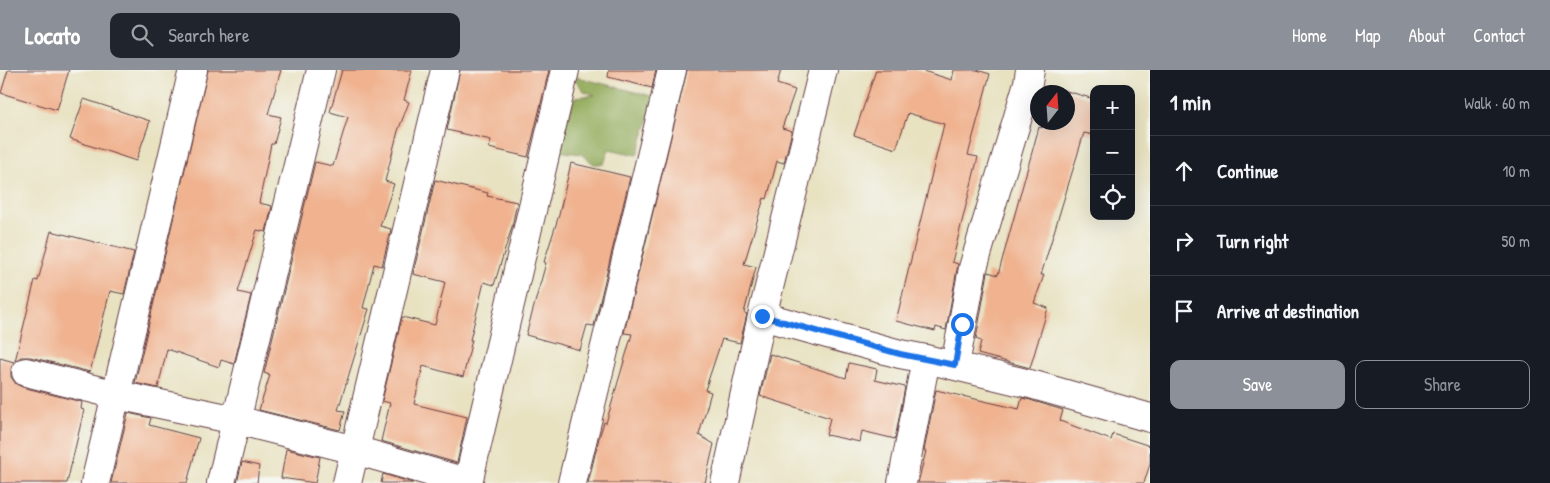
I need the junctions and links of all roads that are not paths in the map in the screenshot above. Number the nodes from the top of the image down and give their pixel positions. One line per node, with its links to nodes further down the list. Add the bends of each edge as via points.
1 (193, 70): 12 (street)
2 (321, 70): 14 (street)
3 (445, 70): 15 (street)
4 (566, 70): 19 (street)
5 (672, 70): 20 (street)
6 (823, 70): 8 (street)
7 (1030, 70): 10 (street, via 973,268)
8 (762, 316): 9 (street); 21 (street)
9 (926, 359): 10 (street); 22 (street)
10 (955, 365): 13 (street)
11 (26, 372): 12 (street)
12 (117, 395): 14 (street); 16 (street)
13 (1150, 418)
14 (236, 420): 15 (street); 17 (street)
15 (355, 450): 18 (street); 19 (street)
16 (95, 483)
17 (221, 483)
18 (347, 483)
19 (468, 483)
20 (572, 483)
21 (725, 483)
22 (902, 483)

